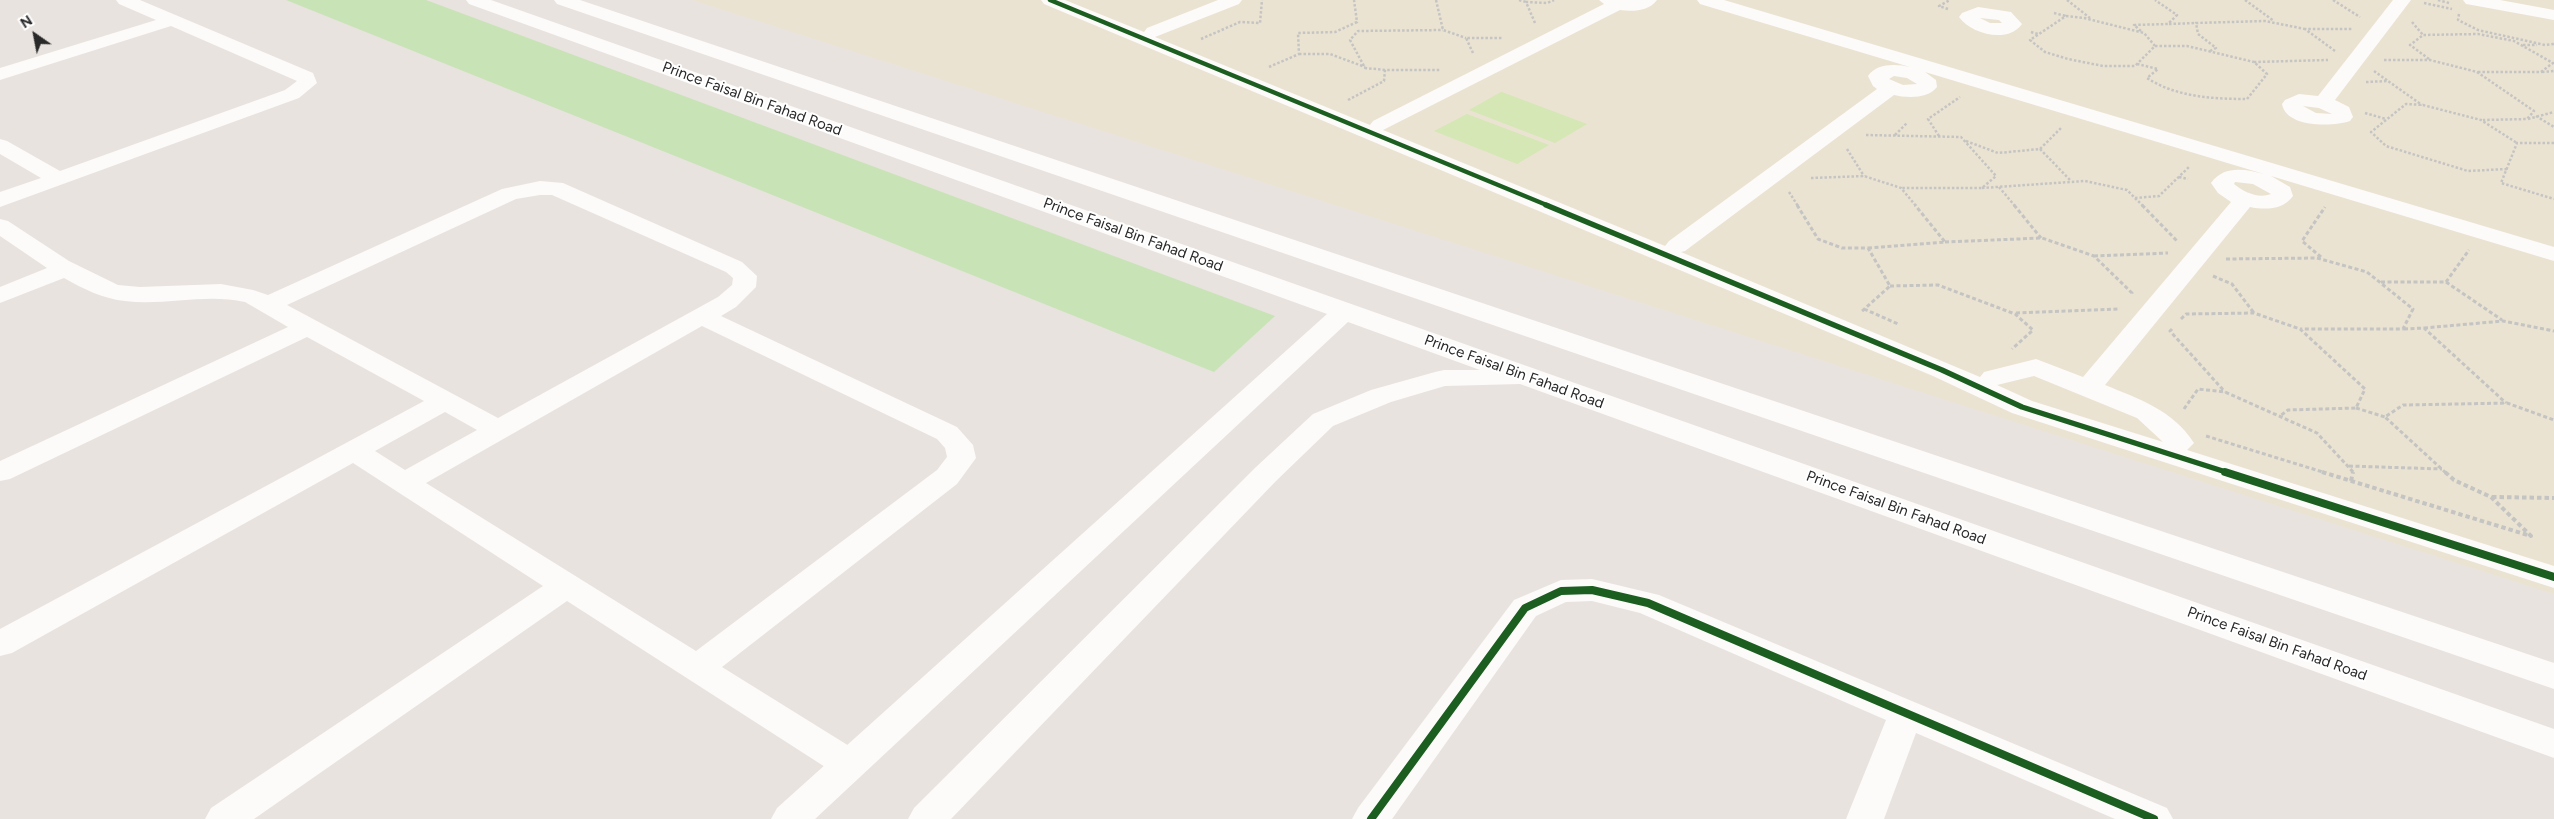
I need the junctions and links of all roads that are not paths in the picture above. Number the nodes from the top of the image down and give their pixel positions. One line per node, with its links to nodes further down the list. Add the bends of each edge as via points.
1 (125, 0): 18 (street)
2 (475, 0): 37 (street, Prince Faisal Bin Fahad Road)
3 (563, 0): 54 (street, Prince Faisal Bin Fahad Road)
4 (1050, 0): 50 (street, via 1764,295 2022,407)
5 (1076, 0): 19 (street)
6 (1233, 0): 19 (street)
7 (1648, 0): 14 (street, via 1637,5)
8 (1706, 0): 33 (street)
9 (1738, 0): 31 (street)
10 (2017, 0): 16 (street)
11 (2402, 0): 22 (street)
12 (2472, 0): 17 (street)
13 (2531, 0): 15 (street)
14 (1613, 2): 23 (street)
15 (2554, 3)
16 (1998, 14)
17 (2554, 15)
18 (173, 20): 20 (street); 27 (street, via 306,77 308,83 292,94)
19 (1153, 32): 23 (street)
20 (0, 74)
21 (1891, 88): 32 (street)
22 (2323, 102)
23 (1380, 125): 32 (street)
24 (0, 145): 25 (street)
25 (25, 159): 26 (street); 27 (street)
26 (0, 168)
27 (58, 179): 29 (street)
28 (2245, 198): 42 (street)
29 (0, 200)
30 (0, 226): 34 (street)
31 (2554, 241)
32 (1677, 246): 41 (street, via 1858,314)
33 (2554, 254)
34 (68, 268): 35 (street); 36 (street, via 102,290 124,294 234,291)
35 (0, 296)
36 (267, 305): 38 (street, via 510,194 555,188 734,267 745,276 744,287 727,302); 39 (street)
37 (1345, 311): 40 (street, Prince Faisal Bin Fahad Road); 57 (street)
38 (702, 316): 44 (street); 53 (street, via 947,433 959,445 962,458 947,477)
39 (308, 327): 43 (street); 47 (street)
40 (1532, 378): 56 (street, Prince Faisal Bin Fahad Road); 60 (street, via 1444,378 1381,396 1323,420)
41 (1993, 378): 42 (street, via 2036,367); 45 (street, via 2118,424)
42 (2089, 387): 45 (street, via 2147,412)
43 (445, 401): 44 (street); 46 (street)
44 (498, 430): 48 (street)
45 (2170, 430): 49 (street)
46 (354, 451): 48 (street); 52 (street)
47 (0, 472)
48 (404, 483): 51 (street)
49 (2554, 560)
50 (2554, 577)
51 (567, 585): 53 (street); 58 (street)
52 (0, 644)
53 (697, 668): 57 (street)
54 (2554, 676)
55 (1906, 714): 61 (street, via 1648,604 1592,590 1561,591 1524,608); 62 (street); 63 (street)
56 (2554, 744)
57 (849, 764): 59 (street)
58 (224, 819)
59 (790, 819)
60 (927, 819)
61 (1371, 819)
62 (1865, 819)
63 (2154, 819)

